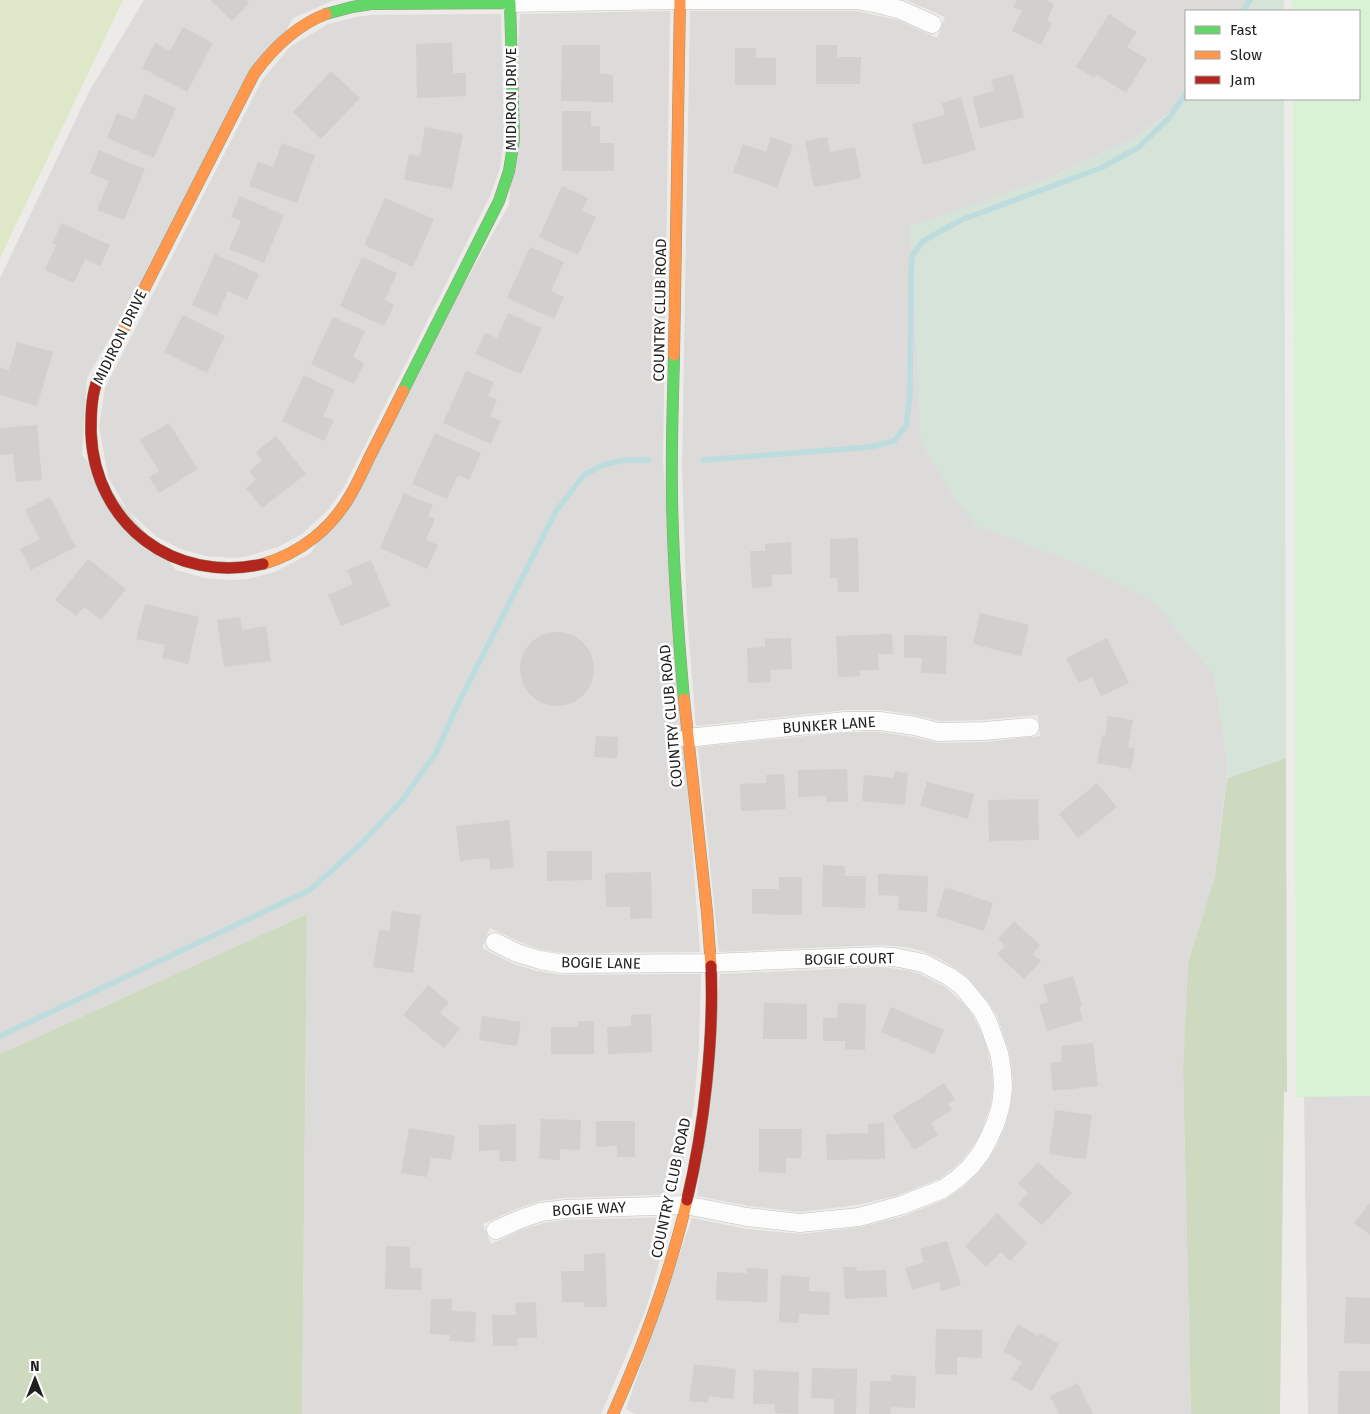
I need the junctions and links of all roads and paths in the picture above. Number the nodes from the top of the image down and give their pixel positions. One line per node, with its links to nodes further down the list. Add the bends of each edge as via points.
1 (680, 0): 2 (street, MIDIRON DRIVE); 3 (street, MIDIRON DRIVE, via 856,0 901,10); 5 (street, COUNTRY CLUB ROAD, via 672,468)
2 (510, 3): 2 (street, MIDIRON DRIVE, via 355,6 310,20 284,38 262,60 96,383 92,397 89,426 100,482 121,519 141,538 178,559 205,567 246,568 272,562 307,544 327,527 351,496 499,201 510,171 514,139)
3 (932, 24)
4 (1030, 726): 5 (street, BUNKER LANE, via 938,732 880,721 845,721)
5 (687, 738): 7 (street, COUNTRY CLUB ROAD)
6 (495, 942): 7 (street, BOGIE LANE, via 517,953 564,964)
7 (710, 963): 8 (street, COUNTRY CLUB ROAD, via 704,1107); 8 (street, BOGIE COURT, via 879,956 923,963 962,986 981,1009 999,1053 1003,1087 993,1130 970,1167 943,1189 902,1206 859,1216 800,1223 747,1218)
8 (685, 1205): 9 (street, BOGIE WAY, via 541,1212); 10 (street, COUNTRY CLUB ROAD, via 655,1313)
9 (496, 1230)
10 (613, 1414)

